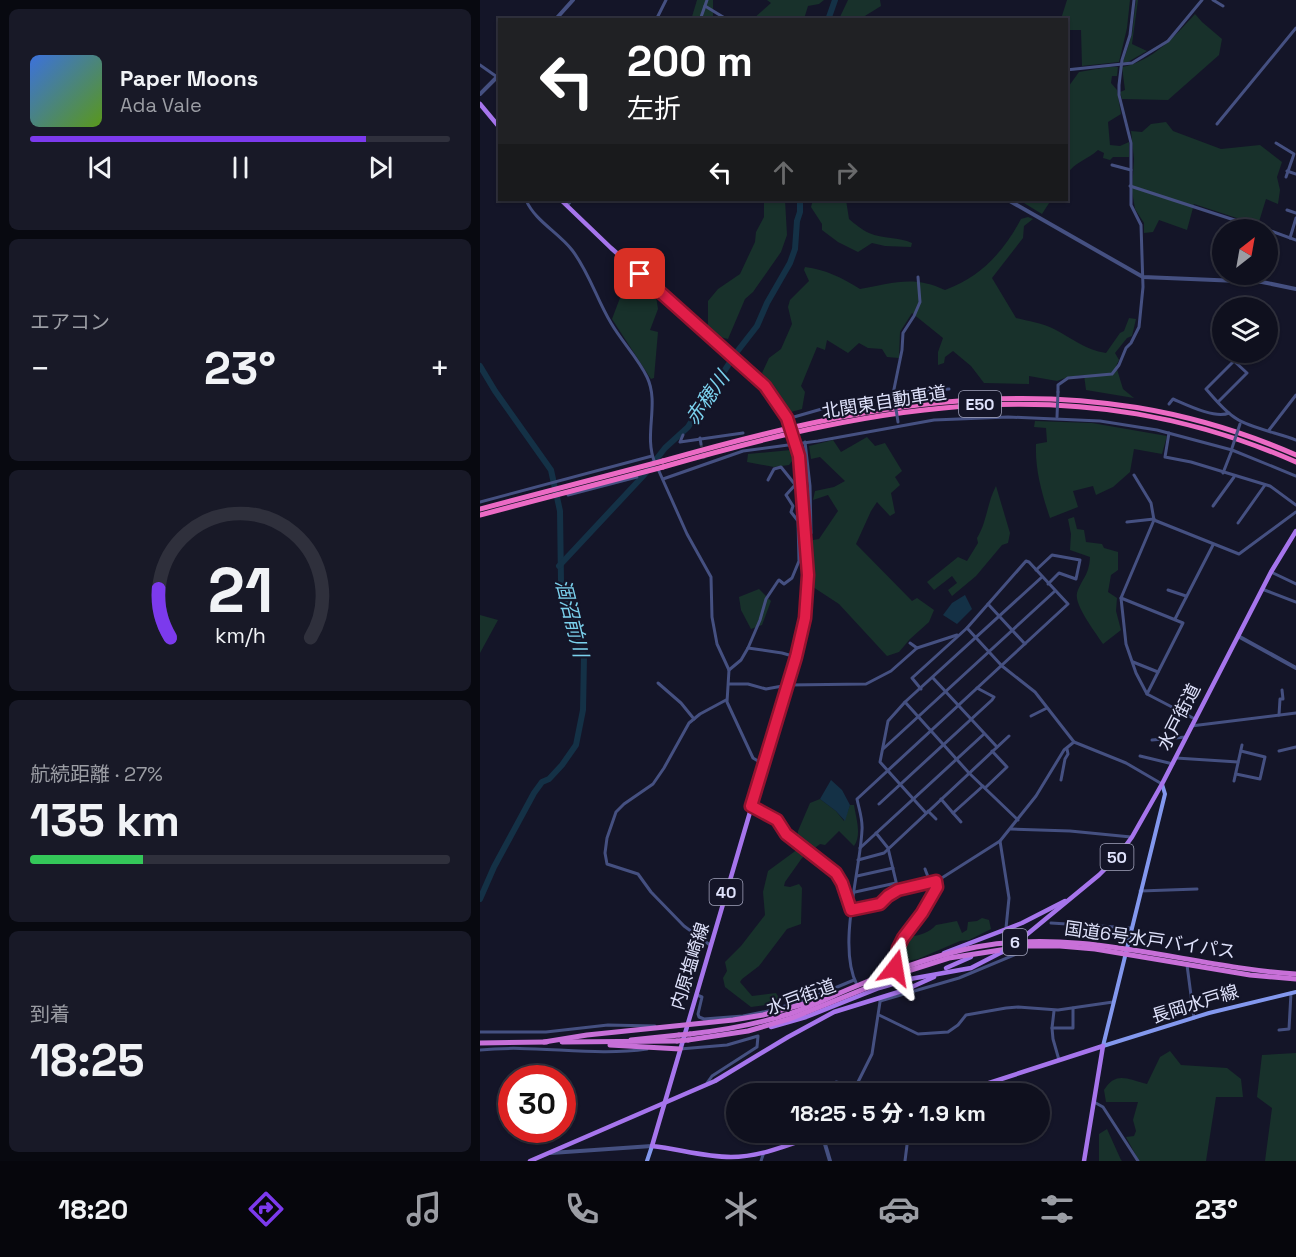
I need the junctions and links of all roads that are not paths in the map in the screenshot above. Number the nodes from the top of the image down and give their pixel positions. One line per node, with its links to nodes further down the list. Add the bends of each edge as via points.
1 (573, 0): 9 (street)
2 (666, 0): 10 (street)
3 (707, 0): 7 (street)
4 (1134, 0): 15 (street)
5 (1202, 0): 15 (street, via 1165,44)
6 (1213, 0): 8 (street)
7 (705, 6): 11 (street); 12 (street)
8 (1223, 6)
9 (557, 18)
10 (657, 18)
11 (701, 18)
12 (725, 18)
13 (1296, 28): 21 (street)
14 (480, 65): 17 (street)
15 (1121, 65): 16 (street); 27 (street, via 1119,95 1131,143)
16 (1068, 70)
17 (498, 75)
18 (498, 77): 19 (street)
19 (480, 94)
20 (480, 104): 22 (main road)
21 (1217, 124)
22 (498, 126)
23 (1276, 143): 24 (street, via 1294,154)
24 (1291, 160): 25 (street); 28 (street)
25 (1296, 161)
26 (1112, 165): 27 (street)
27 (1131, 170): 31 (street)
28 (1287, 171): 29 (street); 30 (street)
29 (1296, 174)
30 (1286, 177)
31 (1130, 186): 40 (street); 45 (street, via 1132,211 1141,225)
32 (527, 201): 67 (street, via 536,216 576,256 611,324 646,376 651,395)
33 (562, 201): 36 (main road, 内原塩崎線 / 40)
34 (569, 201): 36 (street)
35 (1010, 201): 45 (street)
36 (567, 206): 54 (main road, 内原塩崎線 / 40, via 758,378)
37 (1287, 210): 38 (street)
38 (1296, 213)
39 (1296, 218): 42 (street)
40 (1232, 219)
41 (1278, 234): 42 (street)
42 (1290, 238): 43 (street)
43 (1296, 240)
44 (918, 276): 48 (street, via 920,302 903,333)
45 (1143, 277): 46 (street, via 1262,282); 53 (street, bridge, via 1139,327 1116,370 1112,374 1068,378 1058,386)
46 (1296, 289)
47 (950, 388): 48 (street)
48 (894, 395): 54 (street, via 846,402); 56 (street, bridge)
49 (1296, 395): 57 (street)
50 (1218, 402): 50 (street, via 1246,373 1234,361 1206,389); 52 (street)
51 (1169, 404): 52 (street, via 1173,399 1222,416)
52 (1229, 413): 55 (street)
53 (1057, 418): 56 (street, via 963,418); 59 (street)
54 (788, 420): 63 (main road, 内原塩崎線 / 40, bridge)
55 (1241, 423): 57 (street); 66 (street, bridge)
56 (898, 424): 64 (street)
57 (1269, 430): 62 (street)
58 (743, 433): 61 (street)
59 (1169, 433): 66 (street); 74 (street, via 1165,457)
60 (683, 435): 61 (street, via 680,442)
61 (700, 438): 65 (street)
62 (1296, 440)
63 (796, 442): 64 (street); 73 (street, via 743,451); 94 (main road, 内原塩崎線 / 40)
64 (805, 442): 94 (street, via 811,533)
65 (700, 444)
66 (1232, 449): 74 (street); 76 (street)
67 (652, 456): 71 (street); 79 (street)
68 (1296, 456): 72 (highway, 北関東自動車道 / E50, via 1229,430 1152,411 1083,401 1007,398 957,400 861,413 760,434)
69 (704, 459): 73 (street)
70 (1296, 462): 72 (highway, 北関東自動車道 / E50, via 1228,436 1152,416 1083,406 998,403 862,418)
71 (622, 464): 80 (street); 84 (street)
72 (663, 464): 87 (highway, 北関東自動車道 / E50, bridge); 89 (highway, 北関東自動車道 / E50, bridge)
73 (706, 464): 79 (street)
74 (1223, 473): 78 (street)
75 (1134, 475): 90 (street, via 1152,503)
76 (1296, 476)
77 (637, 477): 80 (street)
78 (1234, 477): 82 (street); 86 (street)
79 (663, 479): 124 (street, via 711,578 717,644)
80 (626, 480): 83 (street)
81 (768, 480): 117 (street, via 774,469 781,467 796,486 786,495 798,521 799,561 788,582 779,580 766,599)
82 (1265, 485): 85 (street); 92 (street)
83 (568, 495)
84 (480, 502)
85 (1296, 505)
86 (1213, 506)
87 (480, 509)
88 (1296, 512): 95 (street, via 1239,554)
89 (480, 515)
90 (1154, 520): 91 (street); 95 (street); 105 (street)
91 (1127, 522)
92 (1238, 523)
93 (1296, 531): 97 (main road, 水戸街道 / 50)
94 (805, 534): 120 (main road, 内原塩崎線 / 40, via 807,598)
95 (1213, 545): 104 (street)
96 (1036, 570): 98 (street); 99 (street, via 1052,555 1080,560 1077,579 1059,573); 107 (street, via 1026,561)
97 (1271, 572): 100 (street); 101 (main road, 水戸街道 / 50)
98 (1042, 577): 99 (street); 108 (street)
99 (1048, 584): 103 (street)
100 (1296, 584)
101 (1262, 589): 106 (street); 113 (main road, 水戸街道 / 50)
102 (1168, 590): 104 (street)
103 (1055, 591): 111 (street); 116 (street, via 1068,604)
104 (1187, 596): 109 (street)
105 (1121, 598): 109 (street); 121 (street, via 1126,644)
106 (1296, 602)
107 (988, 604): 108 (street); 110 (street)
108 (999, 616): 111 (street); 114 (street)
109 (1175, 619): 125 (street, via 1183,623)
110 (967, 628): 112 (street); 114 (street)
111 (1012, 630): 116 (street); 119 (street)
112 (958, 635): 118 (street); 130 (street, via 912,678)
113 (1238, 636): 123 (street); 145 (main road, 水戸街道 / 50)
114 (976, 638): 119 (street); 126 (street)
115 (910, 643): 118 (street)
116 (1024, 644): 122 (street)
117 (748, 648): 120 (street); 124 (street)
118 (917, 648): 129 (street, via 891,671 866,684)
119 (989, 651): 122 (street); 133 (street)
120 (796, 657): 129 (main road, 内原塩崎線 / 40)
121 (1133, 663): 125 (street); 134 (street)
122 (1002, 666): 131 (street); 138 (street, via 1035,692)
123 (1296, 668)
124 (729, 670): 128 (street)
125 (1158, 672): 134 (street)
126 (933, 678): 130 (street); 133 (street)
127 (658, 683): 143 (street)
128 (729, 684): 129 (street, via 766,689); 135 (street)
129 (788, 685): 166 (main road, 内原塩崎線 / 40)
130 (921, 688): 136 (street)
131 (977, 688): 137 (street); 144 (street, via 994,697)
132 (1282, 690): 140 (street)
133 (945, 692): 137 (street); 142 (street)
134 (1147, 694): 145 (street)
135 (726, 700): 143 (street); 166 (street, via 753,758)
136 (905, 702): 142 (street); 158 (street, via 888,721)
137 (958, 706): 144 (street); 147 (street)
138 (1047, 708): 141 (street); 152 (street)
139 (1296, 713): 140 (street)
140 (1279, 715): 146 (street)
141 (1031, 716)
142 (918, 717): 147 (street); 158 (street)
143 (694, 719): 209 (street, via 649,788 616,812 605,854 607,864 638,874 684,926)
144 (971, 719): 148 (street); 153 (street)
145 (1195, 719): 146 (main road, 水戸街道 / 50)
146 (1191, 726): 150 (main road, 水戸街道 / 50)
147 (931, 731): 153 (street); 168 (street)
148 (984, 734): 155 (street); 164 (street)
149 (1009, 736): 155 (street)
150 (1186, 737): 151 (street); 163 (main road, 水戸街道 / 50)
151 (1152, 740)
152 (1074, 742): 157 (street); 173 (street)
153 (944, 745): 164 (street); 174 (street)
154 (1242, 745): 160 (street)
155 (997, 747): 159 (street)
156 (1296, 747): 161 (street)
157 (1067, 749): 171 (street); 185 (street)
158 (882, 750): 168 (street, via 880,762)
159 (992, 751): 169 (street); 175 (street, via 1007,767)
160 (1241, 751): 165 (street); 170 (street, via 1265,758 1260,779)
161 (1280, 751)
162 (1140, 756): 167 (street)
163 (1176, 758): 165 (street); 167 (main road, 水戸街道 / 50)
164 (957, 759): 169 (street); 176 (street)
165 (1238, 762): 170 (street)
166 (764, 764): 180 (main road, 内原塩崎線 / 40)
167 (1173, 764): 173 (main road, 水戸街道 / 50)
168 (887, 771): 174 (street); 191 (street, via 857,799 863,828)
169 (969, 773): 175 (street); 177 (street)
170 (1236, 774): 172 (street)
171 (1061, 780)
172 (1234, 781)
173 (1162, 784): 178 (main road, 水戸街道 / 50); 181 (main road)
174 (900, 785): 176 (street); 179 (street)
175 (984, 787): 183 (street); 185 (street)
176 (913, 799): 182 (street); 188 (street)
177 (941, 799): 182 (street); 183 (street)
178 (1152, 803): 181 (main road); 189 (main road, 水戸街道 / 50)
179 (879, 804)
180 (751, 806): 205 (street, via 777,820 786,834 836,873); 209 (main road, 内原塩崎線 / 40)
181 (1162, 806): 202 (main road)
182 (927, 812): 184 (street); 192 (street)
183 (953, 813): 186 (street)
184 (936, 819)
185 (1018, 820): 187 (street)
186 (961, 822)
187 (1011, 829): 189 (street); 190 (street)
188 (876, 833): 191 (street); 192 (street)
189 (1132, 837): 204 (main road, 水戸街道 / 50, via 1108,866)
190 (1000, 841): 197 (street); 208 (street, via 1009,898)
191 (860, 848): 193 (street)
192 (888, 848): 193 (street, via 884,853); 194 (street)
193 (858, 860): 196 (street)
194 (893, 868): 196 (street); 199 (street)
195 (925, 870): 198 (street)
196 (857, 876): 203 (street)
197 (936, 881): 198 (street); 216 (street, via 930,901 898,948)
198 (930, 882): 201 (street)
199 (896, 883): 201 (street); 203 (street)
200 (1197, 889): 202 (street)
201 (898, 890): 205 (street, via 880,904)
202 (1140, 891): 207 (main road)
203 (855, 892): 205 (street)
204 (1068, 900): 208 (main road); 221 (main road, bridge, via 1025,936 971,968 925,975)
205 (851, 910): 220 (street, via 850,953)
206 (1051, 923): 207 (street)
207 (1131, 928): 212 (main road)
208 (1006, 930): 213 (main road)
209 (710, 945): 223 (main road, 内原塩崎線 / 40)
210 (1027, 946): 211 (highway, 国道6号水戸バイパス / 6); 212 (highway, 国道6号水戸バイパス / 6); 225 (street, via 1026,950 959,978)
211 (994, 950): 213 (highway, 国道6号水戸バイパス / 6); 215 (main road)
212 (1125, 950): 213 (highway, 国道6号水戸バイパス / 6, via 1069,941 1030,941 977,947); 214 (highway, 国道6号水戸バイパス / 6); 217 (highway, 国道6号水戸バイパス / 6); 226 (main road)
213 (929, 961): 216 (highway, 水戸街道 / 6); 236 (highway, 水戸街道 / 6, via 815,1010)
214 (1187, 965): 219 (highway, 国道6号水戸バイパス / 6); 231 (street)
215 (946, 968)
216 (895, 970): 220 (highway, 水戸街道 / 6)
217 (1296, 975)
218 (934, 977): 225 (main road)
219 (1296, 980)
220 (855, 983): 223 (street, via 789,1005 704,1019 699,1017 702,997); 224 (highway, 水戸街道 / 6)
221 (889, 986): 228 (main road); 236 (main road, via 806,1017)
222 (1294, 992): 231 (main road, 長岡水戸線); 235 (street, via 1289,1029)
223 (696, 994): 232 (main road, 内原塩崎線 / 40)
224 (833, 997): 232 (highway, via 763,1015); 238 (highway, 6, via 792,1013)
225 (880, 999): 228 (main road); 230 (street)
226 (1113, 1002): 227 (street); 241 (main road)
227 (1073, 1008): 229 (street); 234 (street, via 1073,1028)
228 (843, 1009): 248 (main road)
229 (1054, 1011): 230 (street, via 1006,1008 966,1015 948,1032 918,1034); 234 (street)
230 (879, 1014): 246 (street, via 872,1054)
231 (1194, 1018): 241 (main road, 長岡水戸線)
232 (687, 1024): 233 (highway); 243 (main road, 40)
233 (662, 1027): 237 (street, via 608,1025 546,1032); 239 (highway)
234 (1052, 1028): 245 (street)
235 (1279, 1030)
236 (748, 1031): 238 (highway, 6)
237 (480, 1032)
238 (689, 1037): 239 (highway, 6, bridge)
239 (544, 1042): 240 (highway, 6); 242 (highway)
240 (480, 1043)
241 (1103, 1046): 245 (main road); 250 (main road)
242 (652, 1047): 243 (highway); 244 (street, via 609,1051)
243 (680, 1049): 248 (street, via 727,1045 758,1036 757,1047 712,1076); 249 (main road, 40)
244 (480, 1050)
245 (1059, 1060): 247 (main road)
246 (858, 1083)
247 (989, 1083)
248 (704, 1087): 249 (main road)
249 (666, 1102): 254 (main road); 255 (main road, 40)
250 (1094, 1102): 264 (main road); 265 (street, via 1103,1107)
251 (792, 1143): 257 (main road)
252 (826, 1143): 262 (street)
253 (908, 1143): 263 (street)
254 (565, 1146): 256 (street); 258 (main road)
255 (652, 1146): 256 (street); 257 (main road, via 716,1157); 260 (main road)
256 (566, 1152): 258 (street)
257 (764, 1152): 261 (street)
258 (548, 1153): 259 (main road)
259 (530, 1161)
260 (647, 1161)
261 (761, 1161)
262 (830, 1161)
263 (905, 1161)
264 (1084, 1161)
265 (1138, 1161)

